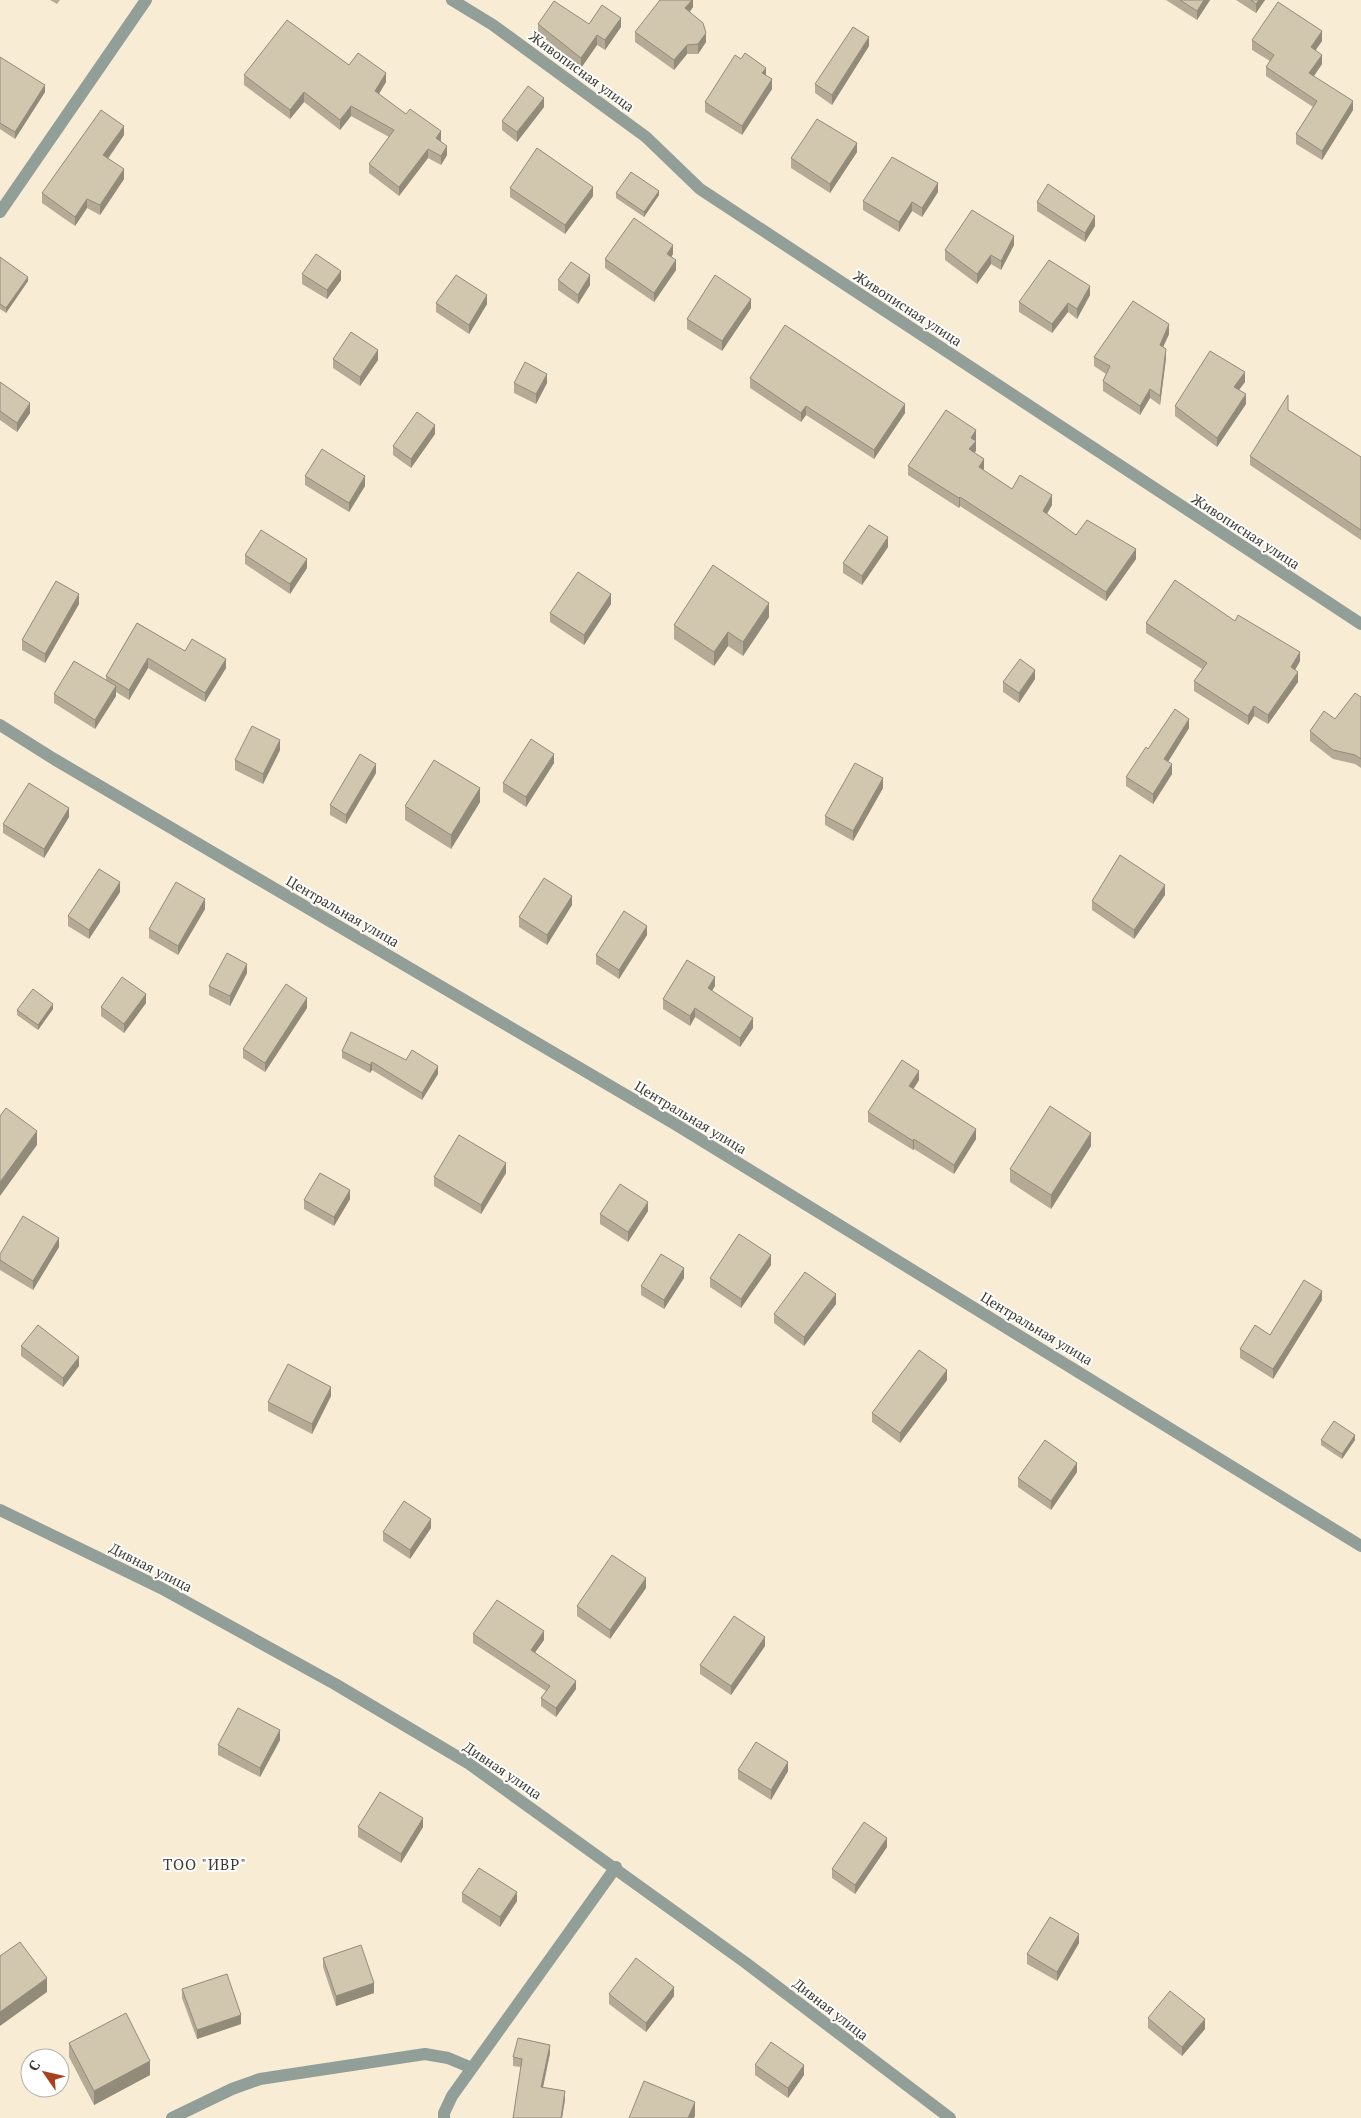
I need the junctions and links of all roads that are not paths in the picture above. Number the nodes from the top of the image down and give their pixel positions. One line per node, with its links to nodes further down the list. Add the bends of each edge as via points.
1 (146, 0): 3 (street)
2 (452, 0): 4 (street, Живописная улица, via 493,25 646,137 700,189)
3 (0, 212)
4 (1361, 624)
5 (0, 725): 7 (street, Центральная улица, via 684,1130)
6 (0, 1510): 8 (street, Дивная улица, via 161,1588 336,1684 468,1763)
7 (1361, 1546)
8 (616, 1867): 9 (street); 12 (street, Дивная улица)
9 (472, 2068): 10 (street, via 448,2058 425,2054 260,2079); 11 (street, via 452,2096)
10 (172, 2118)
11 (444, 2118)
12 (950, 2118)

